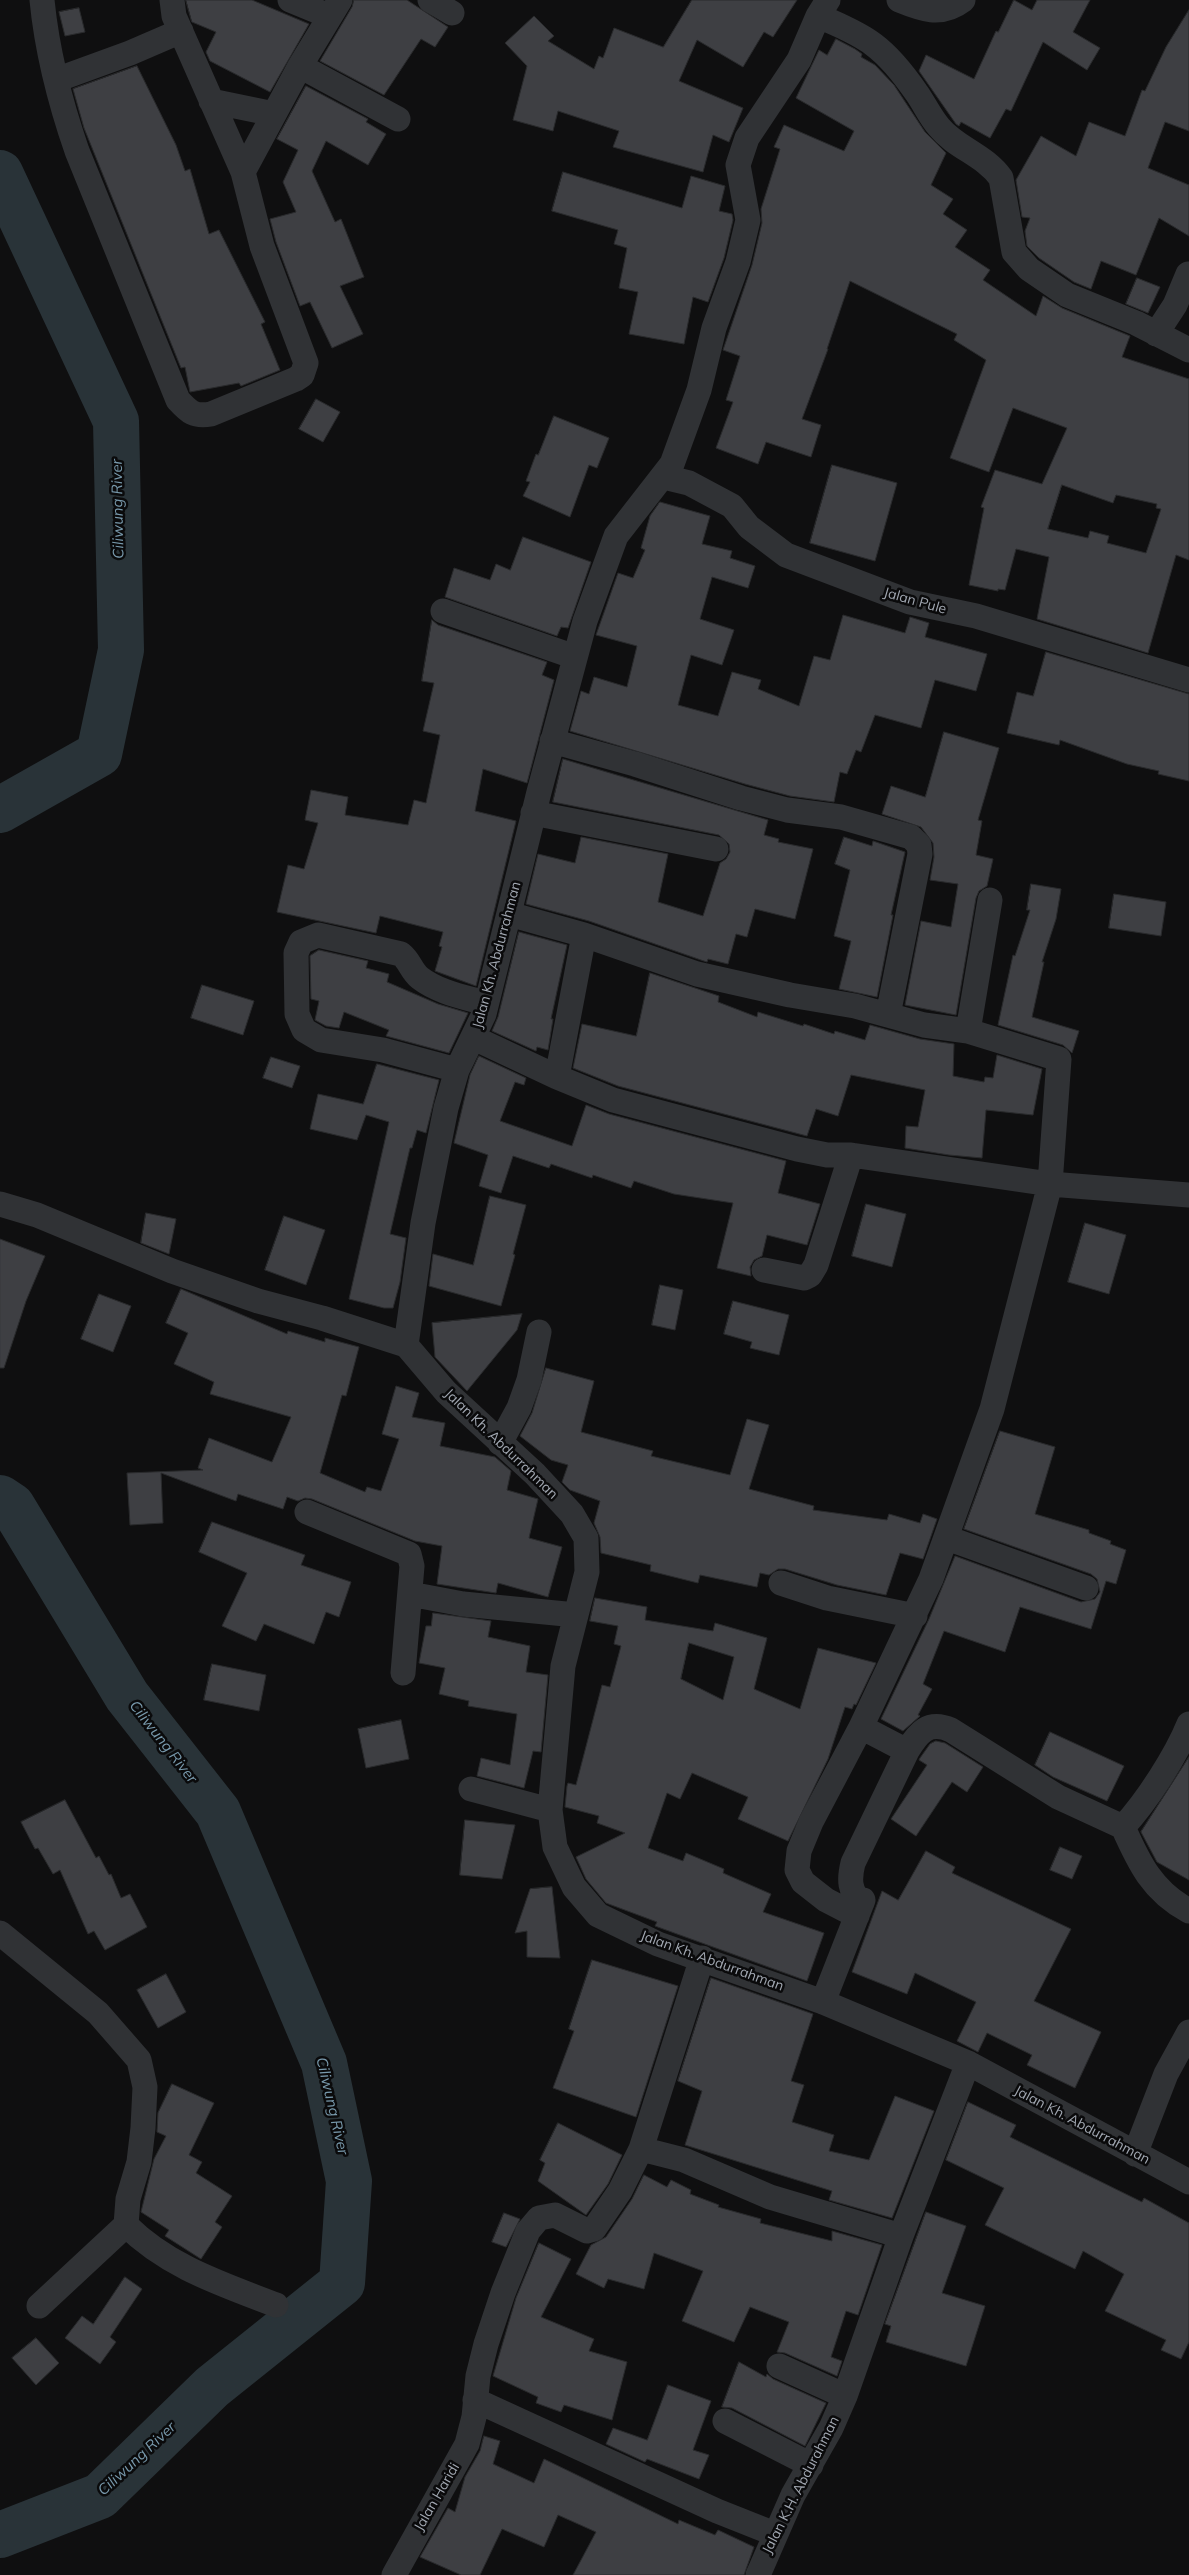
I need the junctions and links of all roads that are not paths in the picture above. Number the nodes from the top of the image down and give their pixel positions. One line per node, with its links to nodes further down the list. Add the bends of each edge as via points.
1 (42, 0): 12 (street, via 45,32)
2 (172, 0): 10 (street, via 174,16)
3 (290, 0): 7 (street)
4 (430, 0): 9 (street)
5 (899, 0): 6 (street, via 926,10 947,8)
6 (963, 0)
7 (335, 8): 11 (street)
8 (823, 8): 18 (street, via 879,47 905,76 939,127 994,168 1000,178 1014,252 1029,269 1067,295 1136,322); 20 (street, Jalan Kh. Abdurrahman, via 800,60 747,138 738,165 748,220 740,253 714,328 699,390)
9 (452, 13)
10 (181, 31): 12 (street, via 130,54); 13 (street)
11 (300, 66): 14 (street); 15 (street)
12 (56, 80): 16 (street, via 77,151 178,400 190,413 199,416 296,379 305,369 303,351 285,312 262,246)
13 (211, 101): 14 (street); 16 (street)
14 (274, 114): 16 (street)
15 (398, 119)
16 (243, 172)
17 (1188, 274): 18 (street, via 1175,305)
18 (1156, 334): 19 (street)
19 (1189, 350)
20 (664, 477): 22 (street, Jalan Kh. Abdurrahman, via 616,536); 23 (street, Jalan Pule, via 689,483 732,506 750,526 786,555 910,602 976,616)
21 (443, 611): 22 (street)
22 (575, 657): 24 (street, Jalan Kh. Abdurrahman)
23 (1189, 680)
24 (552, 741): 25 (street, Jalan Kh. Abdurrahman); 31 (street, via 741,798 787,810 841,817 911,837 920,854)
25 (533, 813): 26 (street); 28 (street, Jalan Kh. Abdurrahman)
26 (716, 849)
27 (990, 900): 32 (street)
28 (509, 914): 29 (street); 30 (street, Jalan Kh. Abdurrahman)
29 (584, 935): 31 (street, via 697,974); 35 (street)
30 (486, 1004): 33 (street, Jalan Kh. Abdurrahman); 34 (street, via 434,987 412,972 407,959 401,954 318,935 301,942 296,953 296,1014 304,1030 322,1040 383,1050)
31 (888, 1015): 32 (street, via 924,1025)
32 (968, 1031): 37 (street, via 1059,1059)
33 (474, 1038): 34 (street, Jalan Kh. Abdurrahman); 35 (street)
34 (457, 1070): 42 (street, Jalan Kh. Abdurrahman, via 426,1206)
35 (556, 1077): 36 (street, via 613,1100 665,1115 827,1155)
36 (851, 1155): 37 (street); 40 (street, via 810,1275 804,1278)
37 (1050, 1184): 38 (street); 45 (street, via 992,1409)
38 (1189, 1195)
39 (0, 1204): 42 (street, via 37,1215 258,1301)
40 (764, 1270)
41 (539, 1332): 43 (street, via 529,1380 519,1408)
42 (406, 1345): 43 (street, Jalan Kh. Abdurrahman, via 446,1392)
43 (500, 1443): 49 (street, Jalan Kh. Abdurrahman, via 535,1474 572,1514 586,1538 587,1572)
44 (307, 1512): 48 (street, via 408,1554 412,1566)
45 (947, 1538): 47 (street); 50 (street)
46 (781, 1583): 50 (street, via 827,1598)
47 (1086, 1588)
48 (410, 1594): 49 (street, via 463,1604); 51 (street)
49 (576, 1615): 56 (street, Jalan Kh. Abdurrahman, via 563,1666)
50 (914, 1616): 53 (street)
51 (403, 1673)
52 (1189, 1724): 57 (street, via 1140,1809)
53 (861, 1726): 54 (street); 58 (street, via 811,1822 797,1861 797,1870 803,1882 826,1900)
54 (907, 1751): 57 (street, via 914,1739 932,1725 942,1726 1058,1798); 58 (street, via 853,1863 851,1889)
55 (471, 1789): 56 (street)
56 (550, 1810): 61 (street, Jalan Kh. Abdurrahman, via 555,1847 574,1888 598,1915 658,1944)
57 (1123, 1826): 59 (street, via 1138,1860 1153,1883 1170,1901)
58 (863, 1902): 62 (street)
59 (1189, 1911)
60 (0, 1933): 68 (street, via 98,2014 139,2060 144,2087 143,2128 139,2162 128,2199)
61 (702, 1958): 62 (street, Jalan Kh. Abdurrahman); 65 (street, Jalan Haridi)
62 (823, 2002): 64 (street, Jalan Kh. Abdurrahman)
63 (1189, 2032): 66 (street, via 1166,2074)
64 (968, 2064): 66 (street, Jalan Kh. Abdurrahman); 69 (street, Jalan K.H. Abdurahman)
65 (641, 2149): 69 (street, via 684,2160 770,2197); 74 (street, Jalan Haridi, via 620,2191 594,2229 587,2231 555,2215 540,2218 528,2231 486,2344)
66 (1134, 2154): 67 (street, Jalan Kh. Abdurrahman)
67 (1189, 2182)
68 (126, 2225): 70 (street); 71 (street, via 144,2243 182,2267)
69 (901, 2236): 73 (street, Jalan K.H. Abdurahman)
70 (39, 2306)
71 (276, 2306)
72 (779, 2366): 73 (street)
73 (845, 2396): 76 (street, Jalan K.H. Abdurahman)
74 (475, 2408): 77 (street); 78 (street, Jalan Haridi, via 467,2444)
75 (725, 2421): 76 (street)
76 (811, 2466): 77 (street, Jalan K.H. Abdurahman, via 800,2481)
77 (775, 2534): 79 (street, Jalan K.H. Abdurahman)
78 (394, 2575)
79 (758, 2575)

